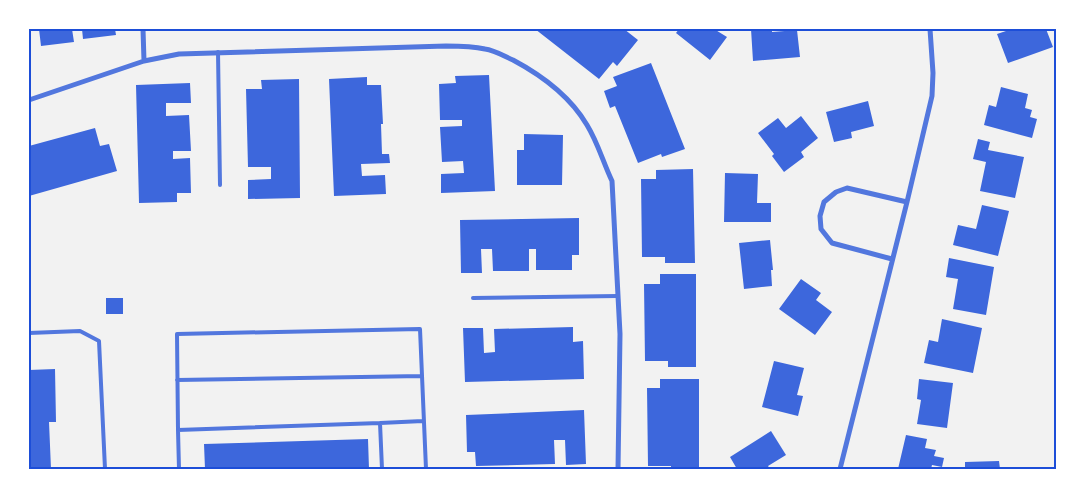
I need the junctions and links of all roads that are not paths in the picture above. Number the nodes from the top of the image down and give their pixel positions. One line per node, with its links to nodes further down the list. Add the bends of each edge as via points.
1 (143, 29): 4 (street)
2 (930, 29): 7 (street, via 932,96)
3 (218, 52): 4 (street, via 179,54); 6 (lane); 9 (street, via 463,46 503,55 535,72 574,106 587,124 612,181)
4 (144, 61): 5 (street)
5 (29, 100)
6 (220, 184)
7 (907, 202): 8 (street); 8 (street, via 847,188 824,202 820,216 821,230 832,243)
8 (892, 259): 22 (street)
9 (618, 296): 10 (lane); 21 (street)
10 (473, 298)
11 (29, 333): 17 (lane, via 80,331 99,341)
12 (422, 376): 13 (lane); 13 (lane, via 420,329 177,334); 14 (lane)
13 (177, 380): 16 (lane)
14 (424, 421): 15 (lane); 20 (lane)
15 (380, 423): 16 (lane); 19 (lane)
16 (178, 430): 18 (lane)
17 (105, 469)
18 (179, 469)
19 (382, 469)
20 (426, 469)
21 (618, 469)
22 (840, 469)

